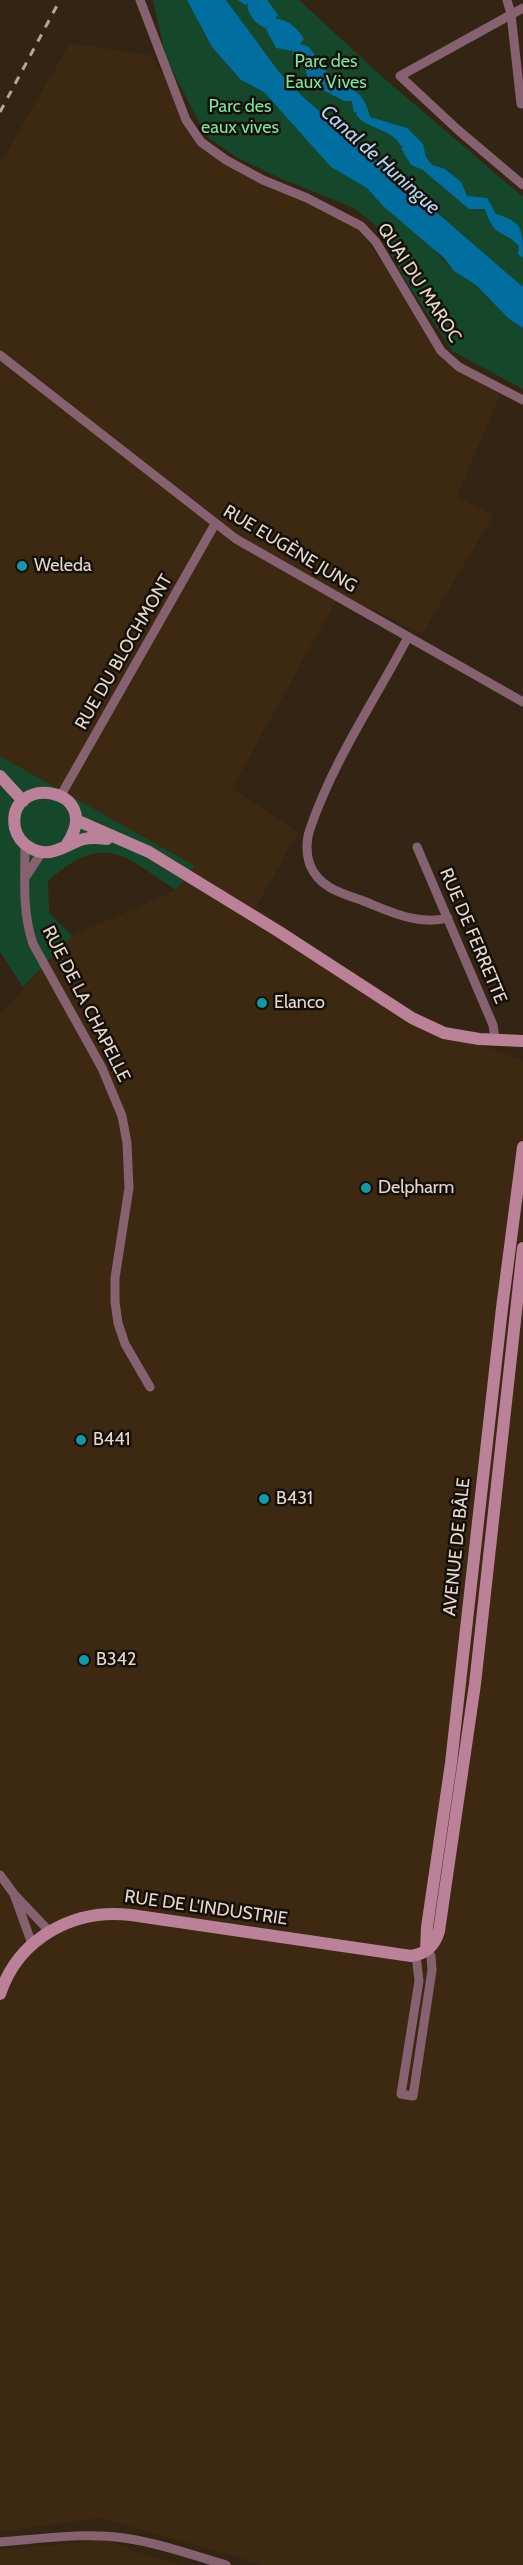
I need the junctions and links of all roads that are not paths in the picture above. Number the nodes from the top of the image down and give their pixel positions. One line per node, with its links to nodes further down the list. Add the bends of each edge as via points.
1 (140, 0): 8 (street, QUAI DU MAROC, via 186,120 201,142 263,180 361,226 376,242 441,351 459,367)
2 (507, 0): 4 (street)
3 (523, 8): 4 (street)
4 (511, 14): 5 (street); 6 (street, via 400,76)
5 (521, 104)
6 (523, 185)
7 (0, 355): 9 (street, RUE EUGÈNE JUNG)
8 (523, 400)
9 (215, 524): 10 (street, RUE EUGÈNE JUNG); 13 (street, RUE DU BLOCHMONT)
10 (408, 637): 11 (street, RUE EUGÈNE JUNG); 22 (street, via 334,773 309,830 307,850 318,879 332,889 416,921)
11 (523, 702)
12 (0, 776): 14 (main road)
13 (61, 795): 14 (main road, via 41,792); 15 (main road)
14 (23, 801): 18 (main road, via 17,809 15,828)
15 (76, 820): 16 (main road); 17 (main road)
16 (118, 839): 17 (main road, via 87,838); 23 (main road, via 149,852 412,1018 444,1033)
17 (67, 844): 20 (main road, via 55,851)
18 (25, 845): 20 (main road); 21 (street, RUE DE LA CHAPELLE)
19 (417, 847): 22 (street, RUE DE FERRETTE)
20 (42, 852): 21 (street)
21 (25, 878): 27 (street, RUE DE LA CHAPELLE, via 23,901 33,944 100,1064 122,1116 129,1188 115,1278 118,1323 125,1344)
22 (448, 918): 23 (street, RUE DE FERRETTE, via 493,1025)
23 (495, 1039): 24 (main road)
24 (523, 1041)
25 (523, 1147): 28 (main road, AVENUE DE BÂLE)
26 (523, 1248): 29 (main road, AVENUE DE BÂLE)
27 (150, 1387)
28 (451, 1763): 29 (main road); 34 (main road, AVENUE DE BÂLE, via 427,1927)
29 (465, 1764): 34 (main road, AVENUE DE BÂLE, via 440,1930 434,1944)
30 (0, 1875): 31 (street)
31 (14, 1894): 32 (street); 33 (street)
32 (50, 1931): 33 (main road, RUE DE L'INDUSTRIE); 34 (main road, RUE DE L'INDUSTRIE, via 83,1917 115,1913)
33 (32, 1944): 35 (main road, RUE DE L'INDUSTRIE, via 16,1963)
34 (418, 1954): 34 (street, AVENUE DE BÂLE, via 419,1981 401,2094 413,2096 432,1970 432,1956)
35 (0, 1994)
36 (0, 2542): 37 (street, via 87,2535 123,2537)
37 (226, 2565)

